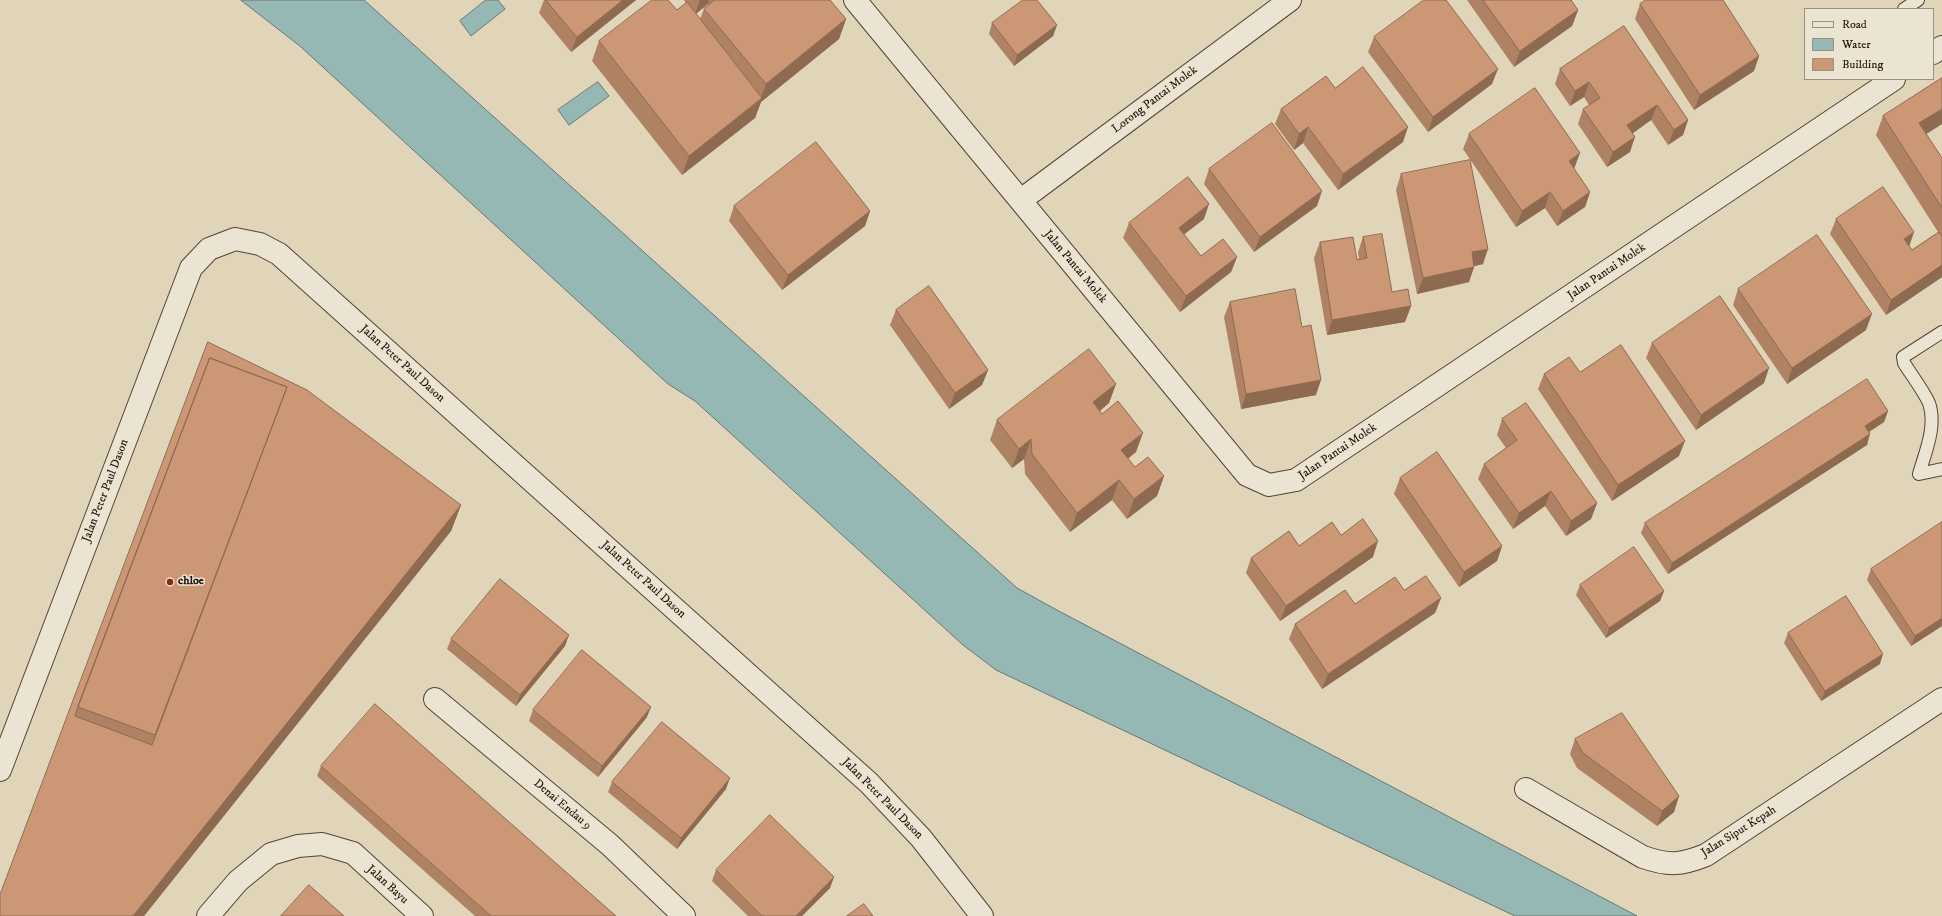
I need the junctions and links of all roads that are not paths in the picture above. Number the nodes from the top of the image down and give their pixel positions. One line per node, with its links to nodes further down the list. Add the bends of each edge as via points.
1 (855, 0): 6 (street, Jalan Pantai Molek)
2 (1290, 0): 6 (street, Lorong Pantai Molek)
3 (1918, 0): 4 (lane)
4 (1906, 8)
5 (1893, 80): 6 (street, Jalan Pantai Molek, via 1296,480 1269,485 1247,475)
6 (1020, 200)
7 (1942, 332): 8 (lane, via 1904,357 1904,363 1929,404 1931,416 1931,430 1919,474)
8 (1942, 469)
9 (435, 699): 15 (street, Denai Endau 9, via 610,845)
10 (1942, 699): 12 (street, Jalan Siput Kepah, via 1706,855 1686,863 1664,864 1643,857)
11 (0, 770): 16 (street, Jalan Peter Paul Dason, via 191,268 209,249 235,239 260,244 279,254 863,777 921,838)
12 (1526, 789)
13 (208, 916): 14 (street, Jalan Bayu, via 238,881 271,854 298,846 322,844 353,853)
14 (422, 916)
15 (684, 916)
16 (982, 916)

